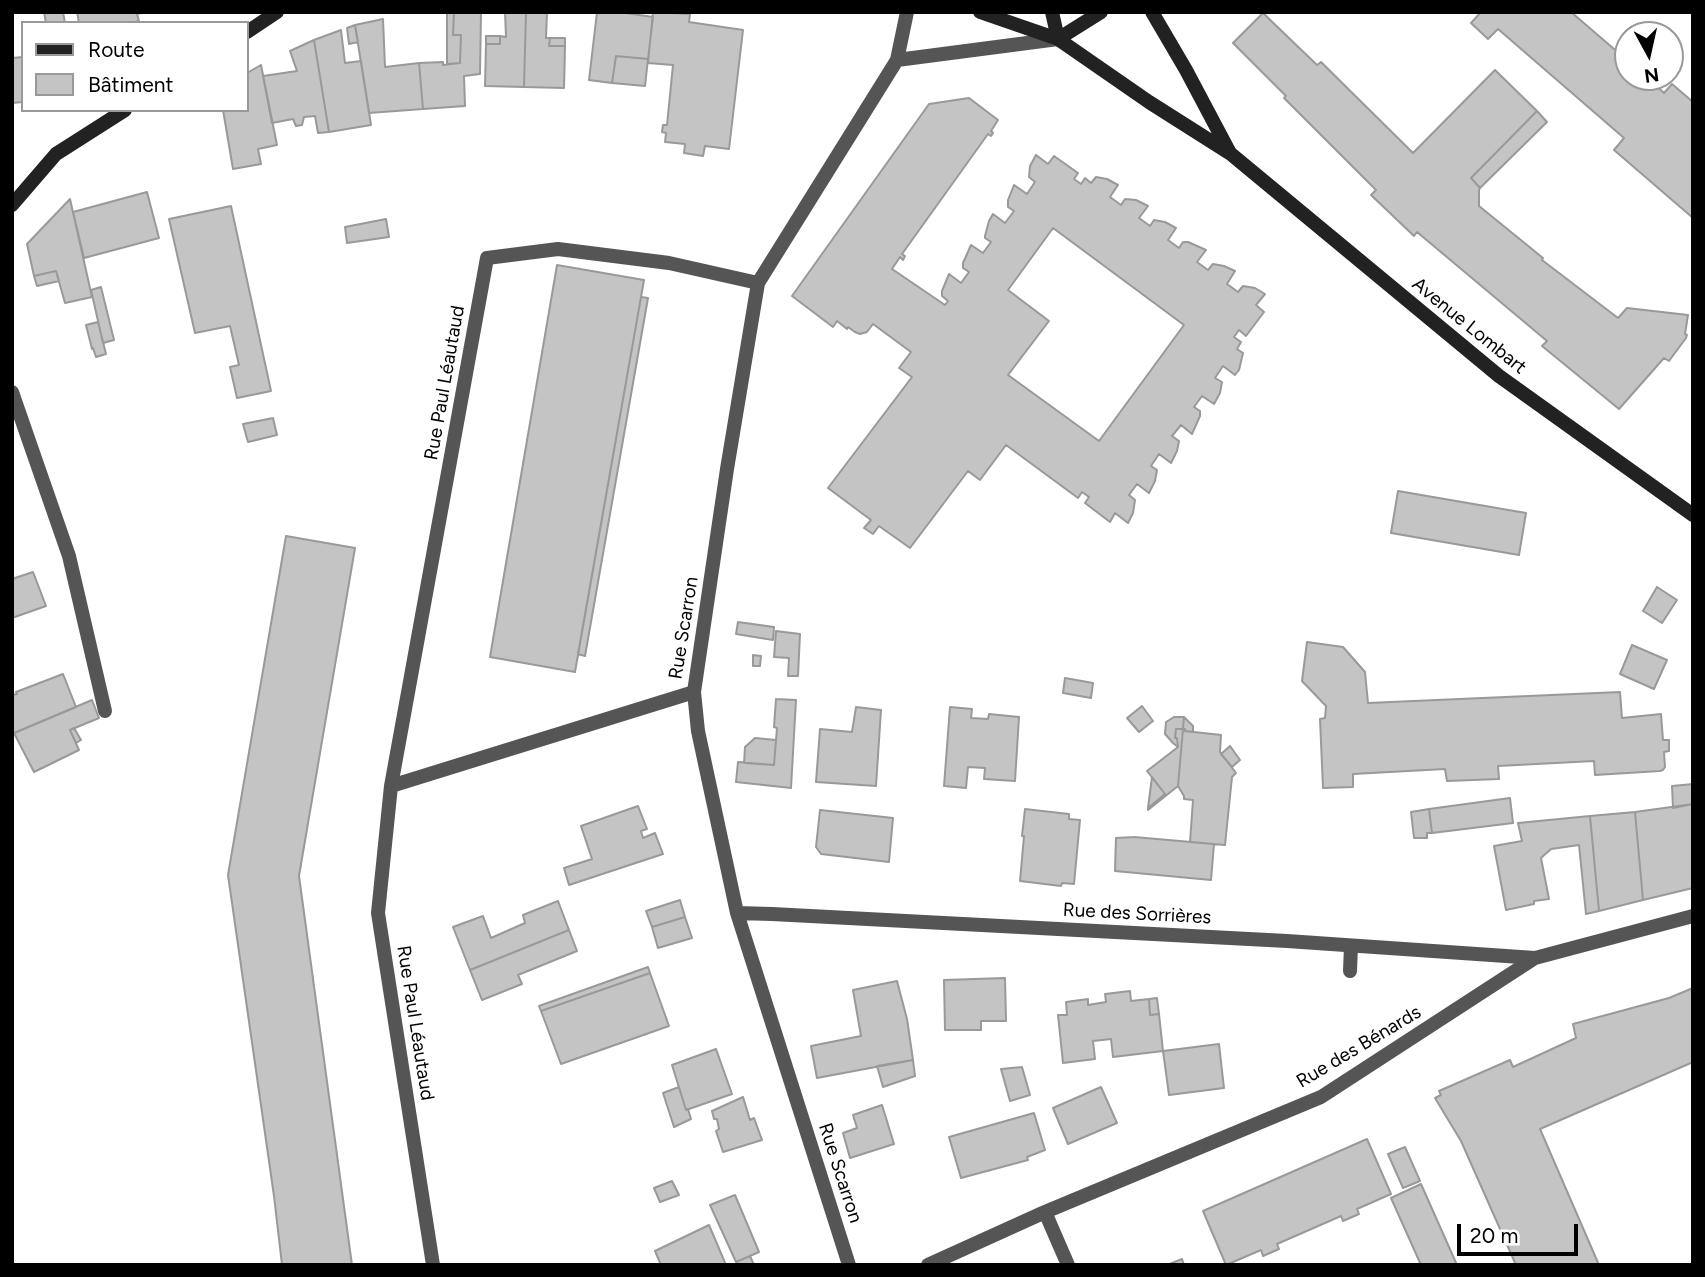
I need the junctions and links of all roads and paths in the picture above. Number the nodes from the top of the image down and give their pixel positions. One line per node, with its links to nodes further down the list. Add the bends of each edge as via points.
1 (277, 12): 7 (main road)
2 (907, 12): 9 (street, Rue Scarron)
3 (980, 12): 8 (main road, Avenue Lombart)
4 (1052, 12): 8 (main road)
5 (1101, 12): 8 (main road)
6 (1152, 12): 11 (main road, Avenue Lombart)
7 (248, 31)
8 (1058, 39): 9 (street); 11 (main road, Avenue Lombart)
9 (897, 60): 13 (street, Rue Scarron)
10 (122, 112): 12 (main road, via 56,154)
11 (1231, 154): 15 (main road, Avenue Lombart, via 1499,376)
12 (12, 205)
13 (758, 283): 16 (street, Rue Scarron); 18 (street, Rue Paul Léautaud, via 669,263 558,249 487,258)
14 (12, 392): 17 (street, via 69,556)
15 (1693, 515)
16 (694, 692): 18 (street); 19 (street, Rue Scarron)
17 (105, 711)
18 (391, 786): 25 (street, Rue Paul Léautaud, via 378,913)
19 (737, 914): 21 (street, Rue des Sorrières); 26 (street, Rue Scarron)
20 (1693, 916): 22 (street, Rue des Bénards)
21 (1351, 946): 22 (street, Rue des Sorrières); 23 (street)
22 (1535, 958): 24 (street, Rue des Bénards, via 1321,1097)
23 (1350, 971)
24 (1045, 1212): 27 (street, Rue des Bénards); 28 (street)
25 (433, 1265)
26 (849, 1265)
27 (928, 1265)
28 (1068, 1265)

